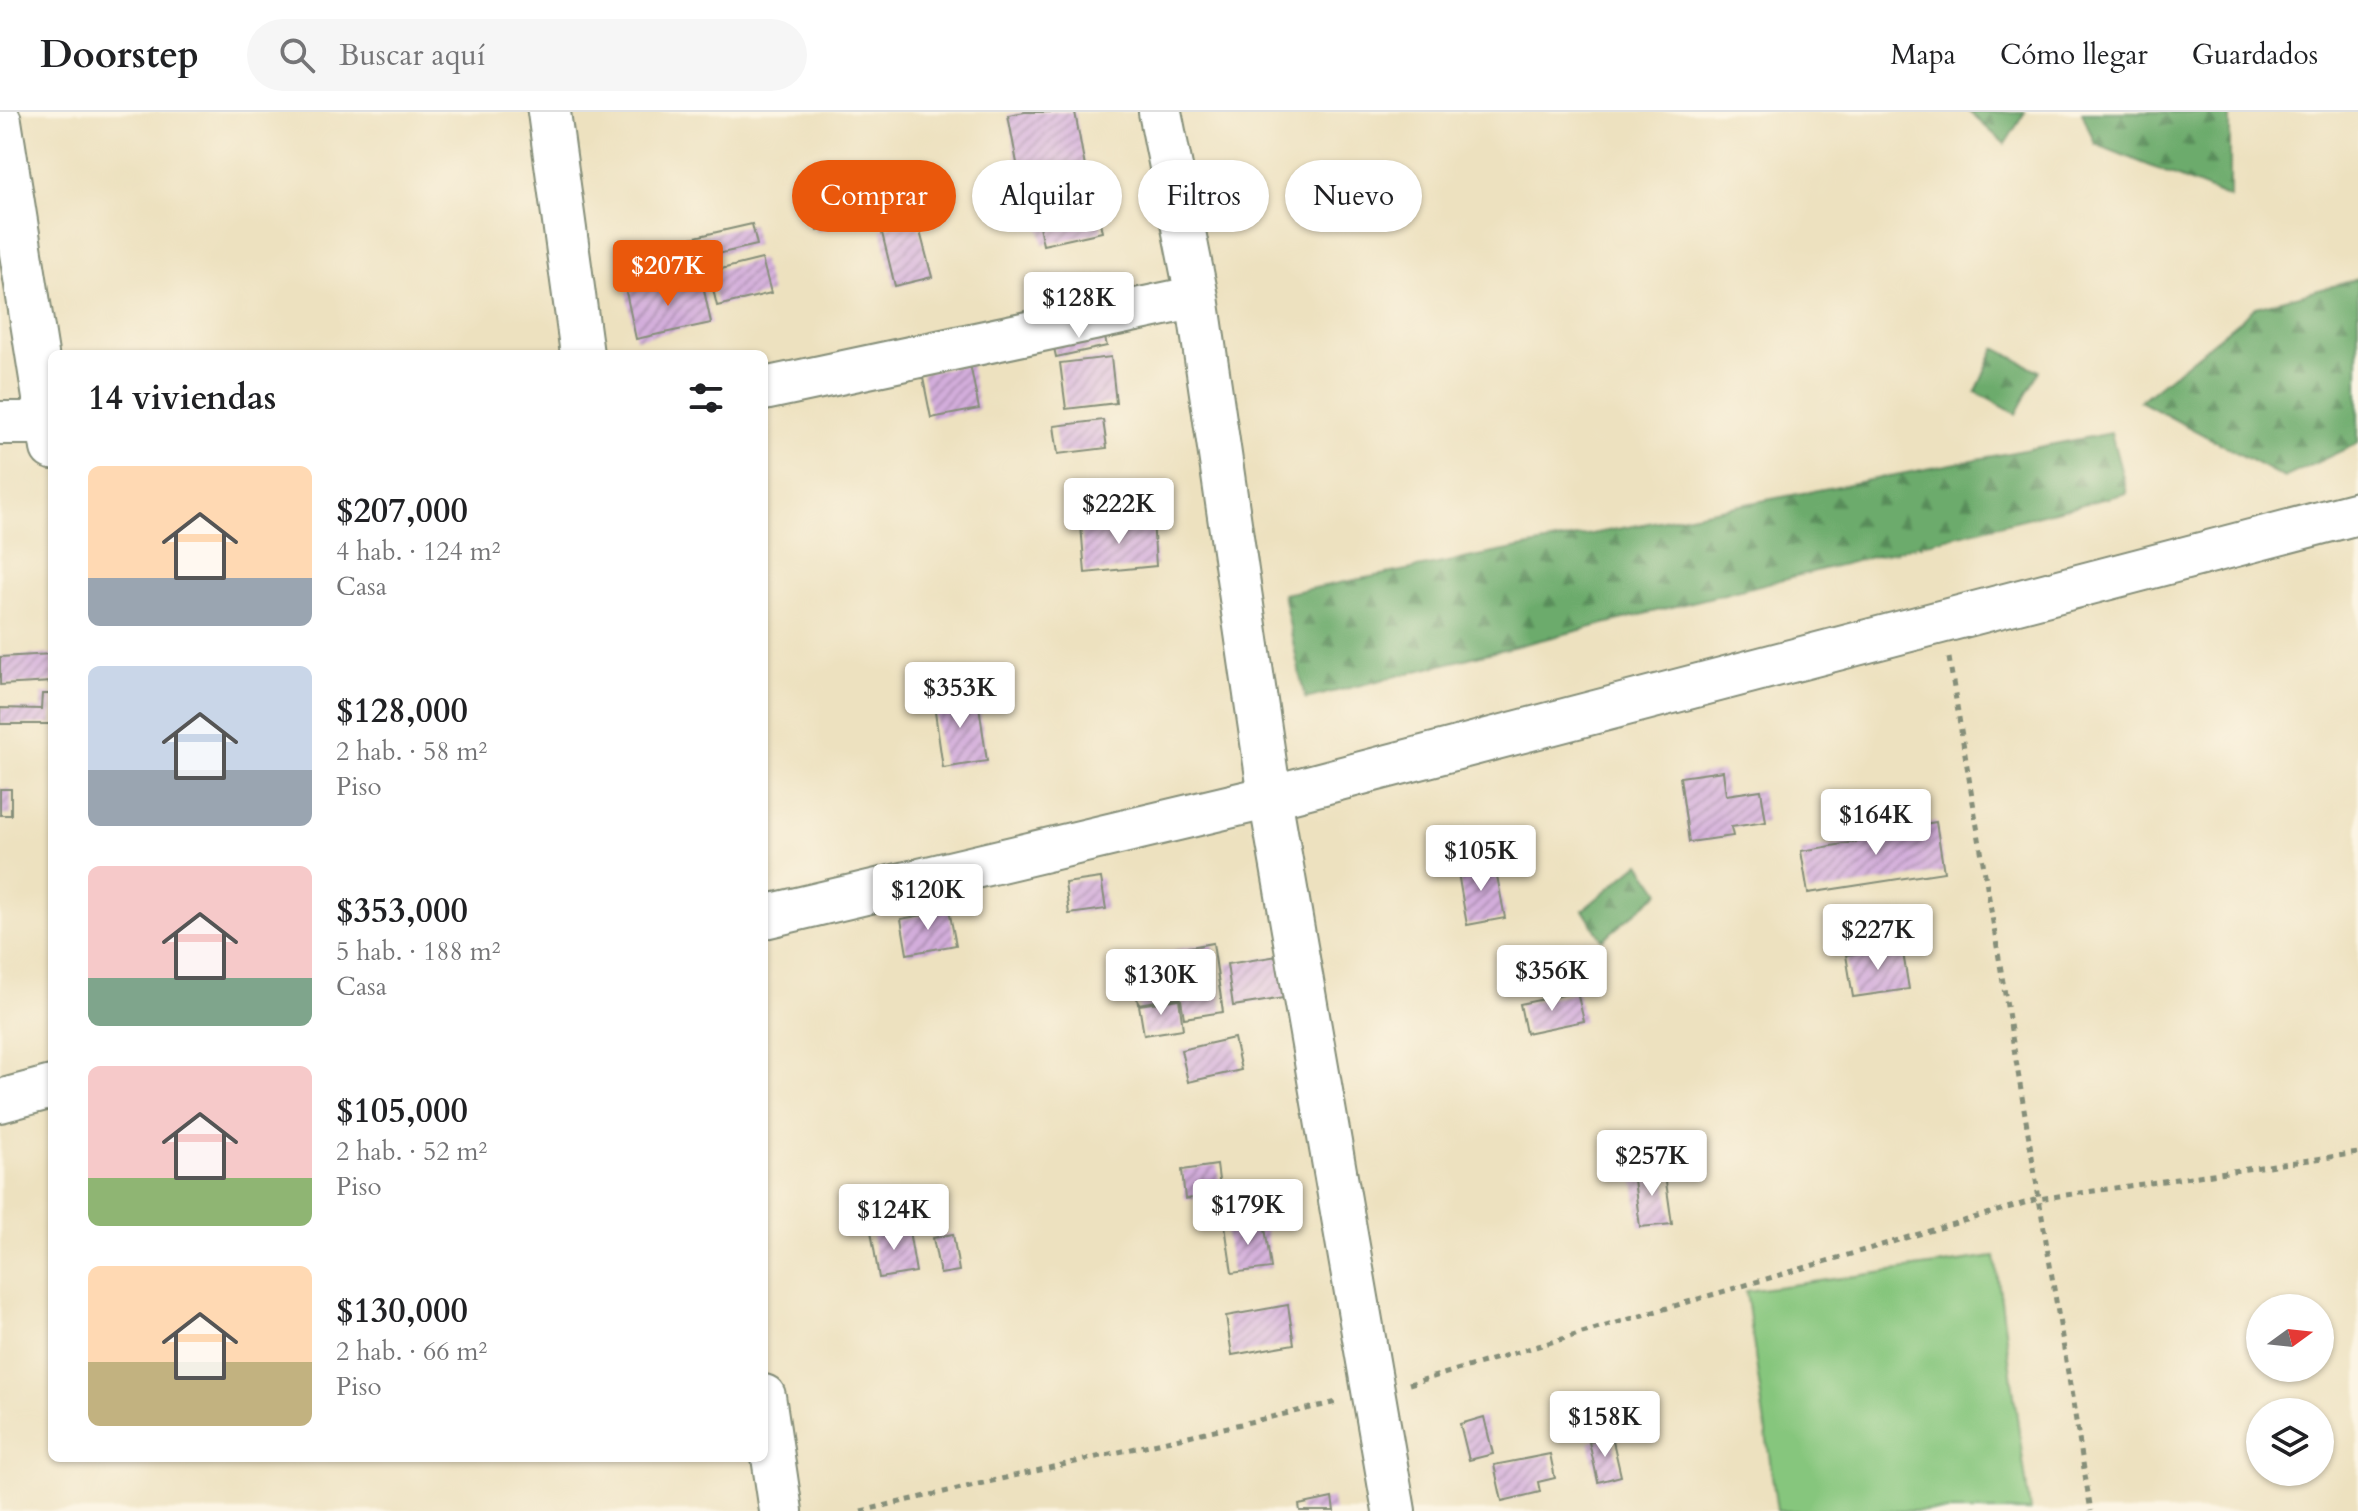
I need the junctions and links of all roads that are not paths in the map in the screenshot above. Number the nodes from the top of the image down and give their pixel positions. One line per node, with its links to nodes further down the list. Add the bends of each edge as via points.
1 (549, 112): 5 (street)
2 (1160, 112): 4 (street)
3 (0, 121): 7 (street)
4 (1197, 297): 6 (street); 11 (street)
5 (581, 350)
6 (768, 388)
7 (48, 414)
8 (0, 423): 9 (street)
9 (48, 431)
10 (2358, 513): 11 (street)
11 (1270, 797): 12 (street); 17 (street)
12 (768, 916)
13 (48, 1088): 14 (street)
14 (0, 1101)
15 (768, 1423): 16 (street)
16 (781, 1511)
17 (1394, 1511)

